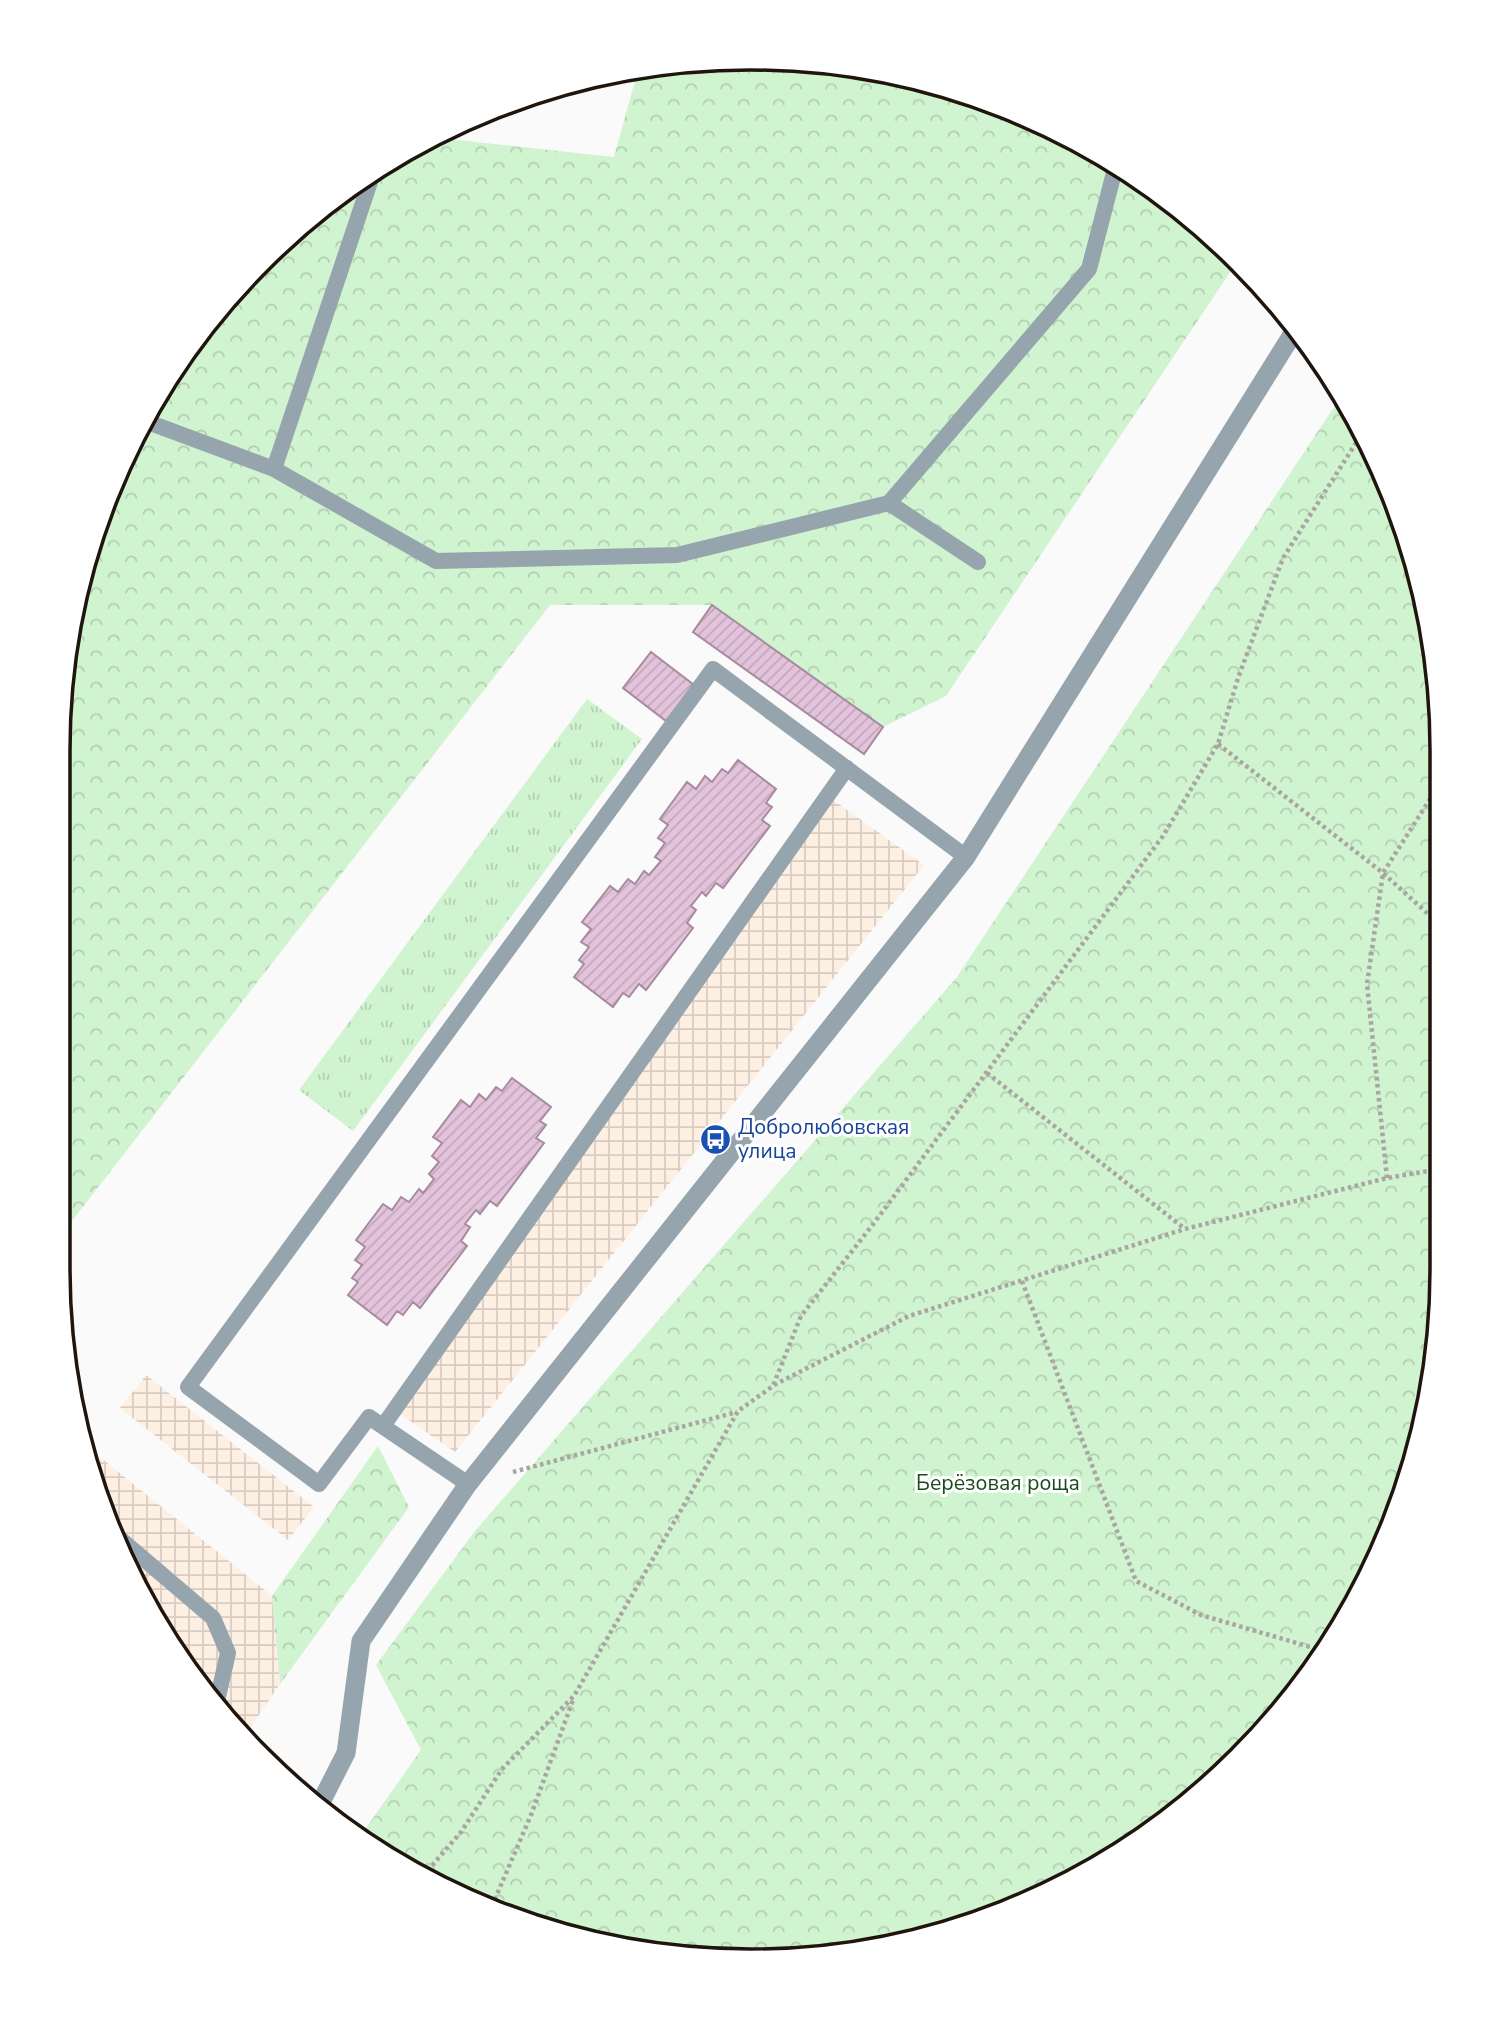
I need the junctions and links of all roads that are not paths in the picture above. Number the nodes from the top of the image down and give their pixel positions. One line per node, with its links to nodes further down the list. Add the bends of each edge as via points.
1 (1113, 176): 6 (lane, via 1089,269)
2 (368, 188): 5 (lane)
3 (1290, 338): 9 (street)
4 (153, 424): 5 (lane)
5 (274, 469): 6 (lane, via 436,561 677,555)
6 (889, 503): 7 (lane)
7 (978, 562)
8 (846, 768): 9 (lane); 10 (lane); 10 (lane, via 713,669 188,1388 319,1484 369,1417)
9 (966, 857): 11 (street)
10 (383, 1426): 11 (lane)
11 (468, 1484): 14 (street, via 361,1641 346,1753)
12 (130, 1547): 13 (lane, via 213,1618 228,1653)
13 (219, 1693)
14 (323, 1798)

